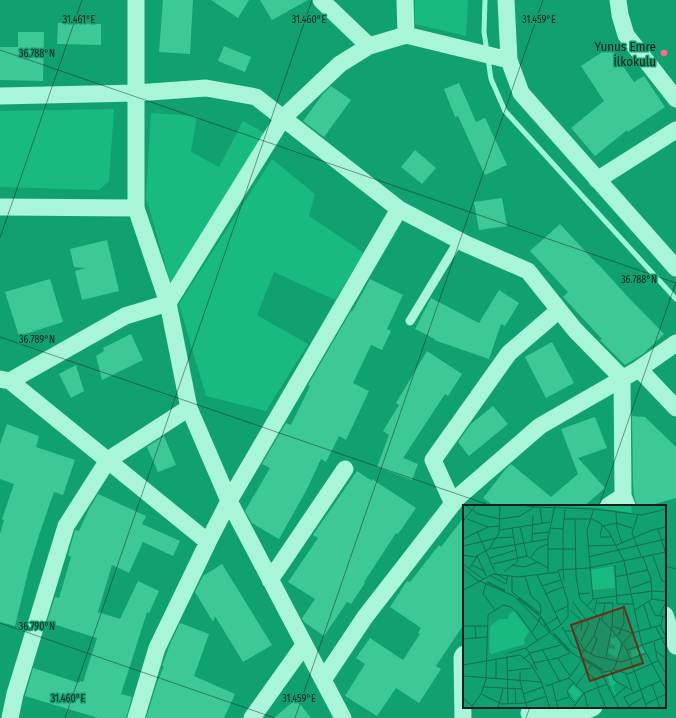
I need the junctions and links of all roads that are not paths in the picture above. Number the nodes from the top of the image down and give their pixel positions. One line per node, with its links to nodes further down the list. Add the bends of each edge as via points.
1 (136, 0): 9 (street)
2 (321, 0): 7 (street)
3 (405, 0): 6 (street)
4 (506, 0): 8 (street)
5 (618, 0): 11 (street, via 626,34)
6 (406, 35): 7 (street); 8 (street)
7 (369, 46): 12 (street, via 340,64)
8 (502, 58): 14 (street, via 521,93)
9 (136, 93): 10 (street); 12 (street, via 206,88 256,97); 16 (street)
10 (0, 96)
11 (676, 99)
12 (283, 118): 17 (street); 20 (street)
13 (676, 130): 14 (street)
14 (597, 180): 19 (street)
15 (0, 207): 16 (street)
16 (136, 208): 20 (street)
17 (400, 209): 18 (street); 31 (street)
18 (459, 240): 21 (street, via 528,271); 22 (lane)
19 (676, 268)
20 (168, 304): 26 (street, via 125,316); 27 (street)
21 (559, 310): 25 (street); 33 (street, via 509,353 433,460)
22 (410, 321)
23 (676, 343): 24 (street)
24 (639, 369): 25 (street); 28 (street)
25 (622, 378): 32 (street); 33 (street, via 540,426)
26 (5, 380): 29 (street)
27 (189, 408): 29 (street); 31 (street)
28 (676, 408)
29 (108, 460): 35 (street); 45 (street, via 66,526)
30 (345, 469): 36 (street)
31 (229, 501): 35 (street); 36 (street)
32 (625, 501): 34 (street)
33 (453, 504): 42 (street, via 365,617)
34 (611, 505)
35 (208, 542): 46 (street, via 157,648)
36 (270, 580): 38 (street)
37 (666, 618): 39 (street)
38 (304, 645): 42 (street); 47 (street)
39 (676, 646): 40 (street)
40 (666, 654)
41 (463, 656): 49 (street)
42 (323, 680): 48 (street)
43 (592, 708): 44 (street, via 570,715)
44 (530, 712)
45 (10, 718)
46 (136, 718)
47 (252, 718)
48 (343, 718)
49 (463, 718)

